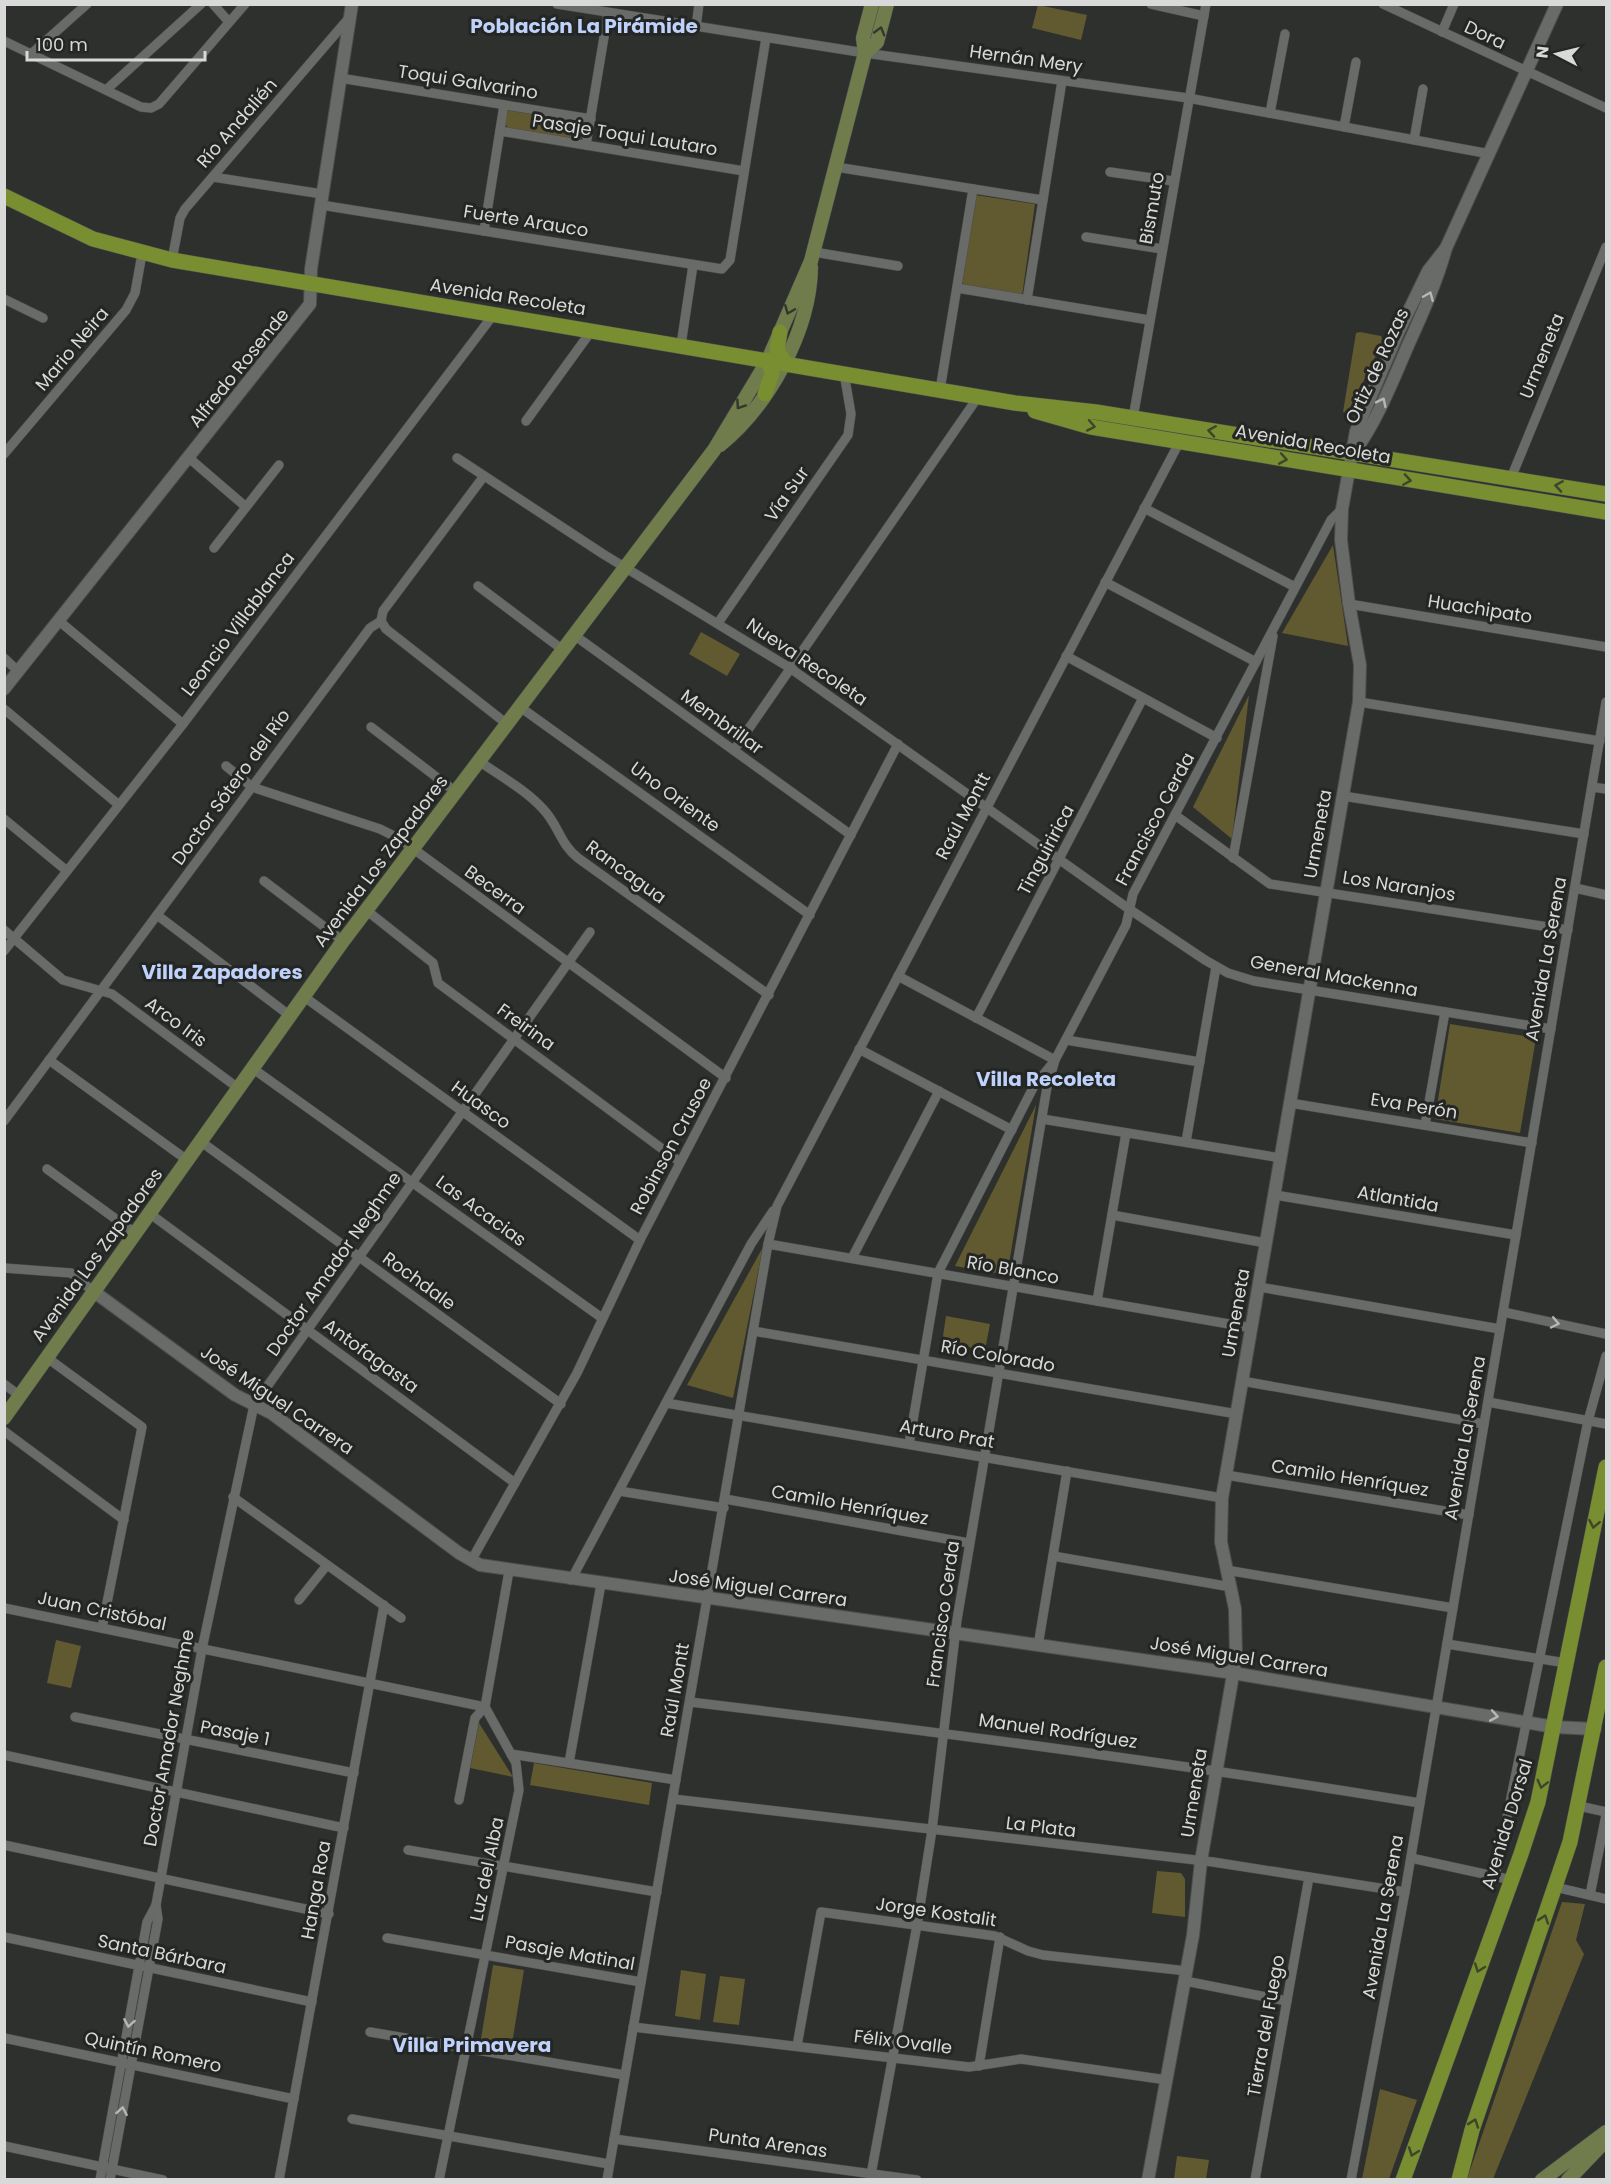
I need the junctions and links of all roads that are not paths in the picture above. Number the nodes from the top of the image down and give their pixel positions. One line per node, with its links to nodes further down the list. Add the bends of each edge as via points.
1 (87, 4): 25 (street)
2 (201, 4): 31 (street)
3 (213, 4): 18 (street)
4 (245, 4): 18 (street)
5 (352, 4): 17 (street, Alfredo Rosende)
6 (557, 4): 15 (street, Hernán Mery)
7 (699, 4): 19 (street)
8 (872, 4): 24 (main road, Avenida Los Zapadores, via 863,38)
9 (887, 4): 24 (main road, Avenida Los Zapadores, one-way to 9, via 877,42)
10 (1151, 4): 16 (street)
11 (1206, 4): 16 (street, Bismuto)
12 (1383, 4): 20 (street, Dora)
13 (1454, 4): 20 (street)
14 (1557, 4): 27 (street, Ortiz de Rozas)
15 (608, 13): 19 (street, Hernán Mery); 36 (street)
16 (1204, 16): 32 (street, Bismuto)
17 (349, 18): 28 (street, Alfredo Rosende); 45 (street, Río Andalién)
18 (229, 22): 31 (street, via 159,104 141,107)
19 (696, 27): 22 (street, Hernán Mery)
20 (1442, 32): 27 (street, Dora)
21 (1286, 34): 35 (street)
22 (766, 38): 24 (street, Hernán Mery); 43 (street)
23 (4, 41): 25 (street)
24 (865, 53): 29 (street, Hernán Mery); 42 (main road, Avenida Los Zapadores)
25 (32, 54): 31 (street)
26 (1356, 62): 37 (street)
27 (1527, 72): 34 (street, Dora); 41 (street, Ortiz de Rozas)
28 (340, 78): 33 (street, Toqui Galvarino); 49 (street, Alfredo Rosende)
29 (1062, 81): 32 (street, Hernán Mery); 50 (street)
30 (1423, 89): 39 (street)
31 (106, 90)
32 (1188, 98): 35 (street, Hernán Mery); 46 (street, Bismuto)
33 (504, 105): 36 (street, Toqui Galvarino); 38 (street)
34 (1606, 108)
35 (1270, 113): 37 (street, Hernán Mery)
36 (591, 119): 40 (street)
37 (1344, 127): 39 (street, Hernán Mery)
38 (500, 131): 40 (street, Pasaje Toqui Lautaro); 51 (street)
39 (1414, 140): 41 (street, Hernán Mery)
40 (586, 145): 43 (street, Pasaje Toqui Lautaro)
41 (1490, 154): 82 (street, Ortiz de Rozas, via 1446,248 1399,368)
42 (836, 166): 47 (street); 56 (main road, Avenida Los Zapadores)
43 (744, 171): 58 (street, Fuerte Arauco, via 730,260 725,268 719,269)
44 (1110, 172): 46 (street)
45 (213, 177): 49 (street, Fuerte Arauco); 57 (street, Río Andalién, via 182,213)
46 (1173, 181): 54 (street, Bismuto)
47 (973, 189): 50 (street); 61 (street)
48 (4, 196): 55 (main road, Avenida Recoleta, via 93,239)
49 (322, 199): 51 (street, Fuerte Arauco); 60 (street, Alfredo Rosende)
50 (1043, 200): 63 (street)
51 (484, 231): 58 (street, Fuerte Arauco)
52 (1086, 237): 54 (street)
53 (1606, 247): 88 (street, Urmeneta)
54 (1162, 249): 66 (street, Bismuto)
55 (142, 254): 57 (main road, Avenida Recoleta); 81 (street, Mario Neira, via 135,293 126,310)
56 (812, 256): 59 (street); 68 (main road, Avenida Los Zapadores, one-way to 68); 71 (main road, Avenida Los Zapadores, via 808,296)
57 (172, 260): 60 (main road, Avenida Recoleta)
58 (693, 265): 69 (street)
59 (898, 266)
60 (310, 284): 64 (main road, Avenida Recoleta); 83 (street, Alfredo Rosende, via 306,313)
61 (957, 288): 63 (street); 73 (street)
62 (4, 299): 65 (street)
63 (1027, 300): 66 (street)
64 (494, 314): 67 (main road, Avenida Recoleta); 119 (street, Leoncio Villablanca)
65 (43, 318)
66 (1149, 320): 77 (street, Bismuto)
67 (592, 330): 69 (main road, Avenida Recoleta); 78 (street)
68 (780, 332): 70 (main road, Avenida Los Zapadores); 71 (main road, via 777,350)
69 (681, 345): 70 (main road, Avenida Recoleta)
70 (768, 360): 71 (main road, Avenida Recoleta); 74 (main road, via 772,373); 80 (main road, Avenida Los Zapadores, one-way to 80)
71 (785, 363): 72 (main road, Avenida Recoleta); 74 (main road, Avenida Los Zapadores)
72 (844, 373): 73 (main road, Avenida Recoleta); 103 (street, Vía Sur, via 851,414 848,435)
73 (940, 390): 75 (main road, Avenida Recoleta)
74 (765, 394): 80 (main road, Avenida Los Zapadores, via 731,436)
75 (978, 397): 76 (main road, Avenida Recoleta); 111 (street)
76 (1015, 403): 77 (main road, Avenida Recoleta); 79 (main road, Avenida Recoleta, one-way to 79, via 1075,423)
77 (1133, 418): 82 (main road, Avenida Recoleta, one-way to 77)
78 (526, 421)
79 (1180, 441): 86 (main road, Avenida Recoleta, one-way to 86); 92 (street, Raúl Montt)
80 (714, 450): 96 (main road, Avenida Los Zapadores)
81 (4, 453)
82 (1353, 453): 86 (street, Urmeneta); 88 (main road, Avenida Recoleta)
83 (189, 458): 91 (street); 101 (street, Alfredo Rosende)
84 (457, 458): 87 (street, Nueva Recoleta)
85 (279, 465): 91 (street)
86 (1350, 471): 89 (main road, Avenida Recoleta, one-way to 89); 93 (street, Urmeneta)
87 (484, 476): 96 (street, Nueva Recoleta); 102 (street, Doctor Sótero del Río, via 383,611)
88 (1511, 478): 89 (main road, via 1503,488); 90 (main road, Avenida Recoleta, one-way to 88)
89 (1488, 493): 94 (main road, Avenida Recoleta)
90 (1606, 494)
91 (246, 507): 95 (street)
92 (1144, 508): 97 (street, Raúl Montt); 99 (street)
93 (1342, 509): 99 (street, Francisco Cerda, via 1331,520); 100 (street, Urmeneta, via 1341,540)
94 (1606, 512)
95 (214, 548)
96 (625, 567): 103 (street, Nueva Recoleta); 105 (main road, Avenida Los Zapadores)
97 (1105, 582): 108 (street, Raúl Montt); 110 (street)
98 (478, 586): 107 (street)
99 (1295, 587): 104 (street, Francisco Cerda)
100 (1349, 604): 106 (street, Huachipato); 115 (street, Urmeneta, via 1360,665)
101 (59, 621): 112 (street, Alfredo Rosende); 119 (street)
102 (381, 621): 120 (street, via 386,629); 128 (street, Doctor Sótero del Río, via 370,628)
103 (718, 623): 111 (street, Nueva Recoleta)
104 (1275, 627): 110 (street, Francisco Cerda); 140 (street, Francisco Cerda)
105 (574, 635): 107 (main road, Avenida Los Zapadores); 125 (street, Membrillar)
106 (1606, 647)
107 (563, 650): 117 (main road, Avenida Los Zapadores)
108 (1066, 656): 114 (street); 134 (street, Raúl Montt)
109 (4, 658): 112 (street)
110 (1256, 662): 122 (street, Francisco Cerda)
111 (790, 668): 124 (street, Nueva Recoleta); 125 (street)
112 (19, 672): 113 (street, Alfredo Rosende)
113 (4, 689)
114 (1143, 698): 122 (street); 141 (street, Tinguiririca)
115 (1359, 702): 123 (street); 132 (street, Urmeneta)
116 (1606, 702): 123 (street, Avenida La Serena)
117 (520, 707): 120 (main road, Avenida Los Zapadores); 150 (street, Uno Oriente)
118 (4, 709): 133 (street)
119 (183, 724): 133 (street, Leoncio Villablanca)
120 (507, 724): 126 (main road, Avenida Los Zapadores)
121 (371, 727): 131 (street)
122 (1216, 738): 135 (street, Francisco Cerda)
123 (1600, 741): 129 (street, Avenida La Serena)
124 (898, 744): 134 (street, Nueva Recoleta); 138 (street, Robinson Crusoe)
125 (734, 750): 138 (street, Membrillar)
126 (479, 761): 131 (main road, Avenida Los Zapadores); 162 (street, Rancagua, via 539,804 566,847 578,858)
127 (226, 766): 128 (street, Becerra)
128 (252, 787): 139 (street, Becerra, via 380,829); 149 (street, Doctor Sótero del Río)
129 (1592, 787): 130 (street); 137 (street, Avenida La Serena)
130 (1606, 789)
131 (456, 792): 139 (main road, Avenida Los Zapadores)
132 (1343, 796): 137 (street); 145 (street, Urmeneta)
133 (119, 805): 142 (street, Leoncio Villablanca)
134 (987, 807): 141 (street, Nueva Recoleta); 159 (street, Raúl Montt)
135 (1175, 815): 140 (street, Los Naranjos); 147 (street, Francisco Cerda, via 1132,894)
136 (4, 819): 142 (street)
137 (1584, 834): 144 (street, Avenida La Serena)
138 (851, 835): 150 (street, Robinson Crusoe)
139 (412, 850): 148 (main road, Avenida Los Zapadores); 157 (street, Becerra)
140 (1233, 858): 145 (street, Los Naranjos, via 1270,884)
141 (1060, 860): 147 (street, Nueva Recoleta); 166 (street, Tinguiririca)
142 (67, 871): 154 (street, Leoncio Villablanca)
143 (264, 881): 155 (street)
144 (1575, 888): 146 (street); 152 (street, Avenida La Serena)
145 (1326, 893): 152 (street, Los Naranjos); 160 (street, Urmeneta)
146 (1606, 896)
147 (1129, 909): 158 (street, General Mackenna); 169 (street, Francisco Cerda, via 1126,925)
148 (366, 910): 155 (main road, Avenida Los Zapadores); 168 (street, Freirina, via 433,963 438,983)
149 (157, 915): 161 (street, Doctor Sótero del Río); 165 (street)
150 (810, 915): 162 (street, Robinson Crusoe)
151 (4, 930): 154 (street, Arco Iris)
152 (1568, 930): 167 (street, Avenida La Serena)
153 (590, 932): 157 (street, Doctor Amador Neghme)
154 (15, 938): 156 (street, Leoncio Villablanca); 161 (street, Arco Iris, via 63,980)
155 (343, 941): 163 (main road, Avenida Los Zapadores)
156 (4, 951)
157 (567, 964): 168 (street, Doctor Amador Neghme); 175 (street, Becerra)
158 (1216, 967): 160 (street, General Mackenna, via 1254,981); 173 (street)
159 (898, 976): 166 (street); 170 (street, Raúl Montt)
160 (1310, 989): 164 (street, General Mackenna); 178 (street, Urmeneta)
161 (102, 990): 171 (street, Doctor Sótero del Río); 176 (street, Arco Iris)
162 (769, 995): 175 (street, Robinson Crusoe)
163 (303, 996): 165 (main road, Avenida Los Zapadores); 179 (street, Huasco)
164 (1445, 1012): 167 (street, General Mackenna); 182 (street)
165 (290, 1015): 174 (main road, Avenida Los Zapadores)
166 (976, 1018): 172 (street)
167 (1551, 1029): 187 (street, Avenida La Serena)
168 (514, 1039): 179 (street, Doctor Amador Neghme); 190 (street, Freirina)
169 (1065, 1040): 172 (street, Francisco Cerda); 173 (street)
170 (859, 1048): 177 (street); 194 (street, Raúl Montt)
171 (49, 1060): 181 (street, Doctor Sótero del Río); 189 (street)
172 (1055, 1060): 180 (street, Francisco Cerda); 183 (street, Francisco Cerda, via 1034,1086)
173 (1200, 1062): 186 (street)
174 (252, 1068): 176 (main road, Avenida Los Zapadores); 192 (street, Las Acacias)
175 (726, 1078): 190 (street, Robinson Crusoe)
176 (238, 1088): 185 (main road, Avenida Los Zapadores)
177 (939, 1091): 183 (street); 203 (street)
178 (1290, 1103): 182 (street, Eva Perón); 188 (street, Urmeneta)
179 (463, 1112): 192 (street, Doctor Amador Neghme); 199 (street, Huasco)
180 (1042, 1119): 184 (street); 206 (street, Francisco Cerda)
181 (4, 1121)
182 (1425, 1125): 187 (street, Eva Perón)
183 (1012, 1130): 205 (street, Francisco Cerda)
184 (1126, 1133): 186 (street); 196 (street)
185 (200, 1141): 189 (main road, Avenida Los Zapadores); 202 (street, Rochdale)
186 (1186, 1142): 188 (street)
187 (1532, 1143): 198 (street, Avenida La Serena)
188 (1281, 1158): 193 (street, Urmeneta)
189 (187, 1160): 195 (main road, Avenida Los Zapadores)
190 (680, 1162): 199 (street, Robinson Crusoe)
191 (47, 1169): 197 (street)
192 (412, 1182): 202 (street, Doctor Amador Neghme); 211 (street, Las Acacias)
193 (1275, 1195): 198 (street, Atlantida); 200 (street, Urmeneta)
194 (777, 1206): 201 (street, Raúl Montt); 225 (street, Raúl Montt, via 751,1244)
195 (149, 1213): 197 (main road, Avenida Los Zapadores); 214 (street, Antofagasta)
196 (1112, 1215): 200 (street); 209 (street)
197 (135, 1233): 208 (main road, Avenida Los Zapadores)
198 (1516, 1235): 210 (street, Avenida La Serena)
199 (640, 1240): 211 (street, Robinson Crusoe)
200 (1266, 1243): 207 (street, Urmeneta)
201 (768, 1244): 203 (street, Río Blanco); 215 (street, Raúl Montt)
202 (359, 1257): 214 (street, Doctor Amador Neghme); 226 (street, Rochdale)
203 (852, 1258): 205 (street, Río Blanco)
204 (4, 1268): 208 (street, José Miguel Carrera, via 71,1274)
205 (938, 1273): 206 (street, Río Blanco); 219 (street, Francisco Cerda)
206 (1014, 1287): 209 (street, Río Blanco); 220 (street, Francisco Cerda)
207 (1259, 1287): 212 (street, Urmeneta); 213 (street)
208 (93, 1291): 218 (main road, Avenida Los Zapadores); 227 (street, José Miguel Carrera)
209 (1097, 1301): 212 (street, Río Blanco)
210 (1503, 1312): 213 (street, Avenida La Serena); 216 (street, one-way to 216)
211 (602, 1318): 226 (street, Robinson Crusoe)
212 (1252, 1328): 221 (street, Urmeneta)
213 (1500, 1329): 224 (street, Avenida La Serena)
214 (307, 1330): 227 (street, Doctor Amador Neghme); 240 (street, Antofagasta)
215 (753, 1331): 219 (street, Río Colorado); 229 (street, Raúl Montt)
216 (1606, 1334)
217 (1606, 1356): 231 (street, Avenida Dorsal)
218 (46, 1357): 223 (main road, Avenida Los Zapadores); 246 (street, via 142,1427)
219 (923, 1360): 220 (street, Río Colorado); 235 (street, Francisco Cerda)
220 (999, 1373): 228 (street, Río Colorado); 236 (street, Francisco Cerda)
221 (1242, 1382): 228 (street, Urmeneta); 232 (street)
222 (4, 1384): 223 (street)
223 (20, 1396): 230 (main road, Avenida Los Zapadores)
224 (1488, 1402): 231 (street); 232 (street, Avenida La Serena)
225 (666, 1403): 229 (street, Arturo Prat); 241 (street, Raúl Montt)
226 (561, 1404): 240 (street, Robinson Crusoe)
227 (254, 1405): 242 (street, Doctor Amador Neghme); 249 (street, José Miguel Carrera, via 271,1413)
228 (1237, 1414): 239 (street, Urmeneta)
229 (739, 1416): 235 (street, Arturo Prat); 244 (street, Raúl Montt)
230 (4, 1418)
231 (1588, 1420): 233 (street); 267 (street, Avenida Dorsal)
232 (1484, 1424): 245 (street, Avenida La Serena)
233 (1606, 1424)
234 (4, 1431): 246 (street)
235 (909, 1444): 236 (street, Arturo Prat)
236 (984, 1457): 238 (street, Arturo Prat); 247 (street, Francisco Cerda)
237 (1606, 1467): 268 (main road, Avenida Dorsal, one-way to 268)
238 (1067, 1471): 243 (street, Arturo Prat); 248 (street)
239 (1226, 1475): 243 (street, Urmeneta); 245 (street, Camilo Henríquez)
240 (515, 1483): 249 (street, Robinson Crusoe)
241 (619, 1491): 244 (street, Camilo Henríquez); 253 (street, Raúl Montt)
242 (233, 1497): 250 (street); 266 (street, Doctor Amador Neghme)
243 (1222, 1498): 251 (street, Urmeneta, via 1220,1527)
244 (724, 1504): 247 (street, Camilo Henríquez); 256 (street, Raúl Montt)
245 (1469, 1515): 260 (street, Avenida La Serena)
246 (124, 1520): 262 (street)
247 (969, 1543): 263 (street, Francisco Cerda)
248 (1053, 1556): 255 (street); 265 (street)
249 (471, 1561): 252 (street, José Miguel Carrera)
250 (327, 1564): 257 (street); 258 (street)
251 (1226, 1570): 255 (street, Urmeneta); 260 (street)
252 (509, 1571): 253 (street, José Miguel Carrera); 273 (street)
253 (571, 1580): 254 (street, José Miguel Carrera)
254 (601, 1584): 256 (street, José Miguel Carrera); 283 (street)
255 (1231, 1587): 269 (street, Urmeneta, via 1237,1624)
256 (708, 1599): 263 (street, José Miguel Carrera); 272 (street, Raúl Montt)
257 (299, 1600)
258 (384, 1605): 261 (street); 271 (street, Hanga Roa)
259 (4, 1608): 262 (street, Juan Cristóbal)
260 (1453, 1608): 264 (street, Avenida La Serena)
261 (401, 1618)
262 (102, 1628): 266 (street, Juan Cristóbal)
263 (955, 1634): 265 (street, José Miguel Carrera); 279 (street, Francisco Cerda)
264 (1447, 1644): 267 (street); 274 (street, Avenida La Serena)
265 (1038, 1646): 269 (street, José Miguel Carrera)
266 (202, 1649): 271 (street, Juan Cristóbal); 280 (street, Doctor Amador Neghme)
267 (1541, 1659): 268 (street); 276 (street, Avenida Dorsal)
268 (1566, 1663): 277 (main road, Avenida Dorsal)
269 (1233, 1673): 274 (street, José Miguel Carrera); 284 (street, Urmeneta)
270 (1606, 1674): 278 (main road)
271 (370, 1683): 273 (street); 285 (street, Hanga Roa)
272 (690, 1701): 279 (street, Manuel Rodríguez); 286 (street, Raúl Montt)
273 (485, 1707): 281 (street, Luz del Alba); 289 (street, via 476,1718)
274 (1436, 1707): 276 (street, José Miguel Carrera, one-way to 276); 290 (street, Avenida La Serena)
275 (75, 1717): 280 (street, Pasaje 1)
276 (1528, 1722): 277 (street, José Miguel Carrera); 300 (street, Avenida Dorsal)
277 (1554, 1727): 278 (street, José Miguel Carrera); 303 (main road, Avenida Dorsal, one-way to 303, via 1538,1802)
278 (1595, 1729): 291 (main road)
279 (944, 1732): 284 (street, Manuel Rodríguez); 294 (street, Francisco Cerda)
280 (186, 1739): 285 (street, Pasaje 1); 287 (street, Doctor Amador Neghme)
281 (512, 1754): 283 (street); 299 (street, Luz del Alba, via 519,1790)
282 (4, 1755): 287 (street)
283 (569, 1763): 286 (street)
284 (1216, 1769): 290 (street, Manuel Rodríguez); 298 (street, Urmeneta)
285 (354, 1773): 293 (street, Hanga Roa)
286 (676, 1779): 288 (street, Raúl Montt)
287 (176, 1792): 293 (street); 302 (street, Doctor Amador Neghme)
288 (673, 1799): 294 (street, La Plata); 305 (street, Raúl Montt)
289 (459, 1800)
290 (1420, 1803): 297 (street, Avenida La Serena)
291 (1579, 1806): 292 (street); 304 (main road)
292 (1606, 1814): 307 (street)
293 (344, 1828): 309 (street, Hanga Roa)
294 (932, 1830): 298 (street, La Plata); 310 (street, Francisco Cerda)
295 (4, 1845): 302 (street)
296 (408, 1850): 299 (street)
297 (1411, 1858): 300 (street); 306 (street, Avenida La Serena)
298 (1201, 1861): 301 (street, La Plata); 316 (street, Urmeneta)
299 (504, 1866): 305 (street); 314 (street, Luz del Alba)
300 (1495, 1876): 303 (street)
301 (1309, 1877): 306 (street, La Plata); 318 (street, Tierra del Fuego)
302 (161, 1878): 309 (street); 315 (street, Doctor Amador Neghme, via 149,1918)
303 (1512, 1880): 350 (main road, Avenida Dorsal, one-way to 350)
304 (1555, 1887): 307 (street); 351 (main road, one-way to 304, via 1472,2130)
305 (657, 1892): 317 (street, Raúl Montt)
306 (1405, 1892): 349 (street, Avenida La Serena)
307 (1590, 1895): 308 (street)
308 (1606, 1899)
309 (329, 1914): 319 (street, Hanga Roa)
310 (917, 1925): 312 (street, Jorge Kostalit); 323 (street, Jorge Kostalit, via 822,1912); 325 (street, Francisco Cerda)
311 (4, 1937): 315 (street, Santa Bárbara)
312 (1000, 1937): 316 (street, Jorge Kostalit, via 1036,1953); 327 (street)
313 (387, 1938): 314 (street, Pasaje Matinal)
314 (485, 1955): 317 (street, Pasaje Matinal); 324 (street, Luz del Alba)
315 (144, 1967): 319 (street, Santa Bárbara); 326 (street, Doctor Amador Neghme)
316 (1186, 1976): 318 (street, Jorge Kostalit); 329 (street, Urmeneta)
317 (641, 1982): 320 (street, Raúl Montt)
318 (1287, 2001): 348 (street, Tierra del Fuego)
319 (312, 2002): 330 (street, Hanga Roa)
320 (633, 2027): 323 (street, Félix Ovalle); 328 (street, Raúl Montt)
321 (370, 2032): 324 (street)
322 (4, 2038): 326 (street, Quintín Romero)
323 (797, 2046): 325 (street, Félix Ovalle)
324 (466, 2048): 328 (street); 333 (street, Luz del Alba)
325 (894, 2056): 327 (street, Félix Ovalle); 339 (street, Francisco Cerda)
326 (126, 2063): 330 (street, Quintín Romero); 338 (street, Doctor Amador Neghme)
327 (979, 2066): 329 (street, Félix Ovalle, via 1021,2059)
328 (625, 2075): 334 (street, Raúl Montt)
329 (1167, 2080): 347 (street, Urmeneta)
330 (294, 2099): 343 (street, Hanga Roa)
331 (352, 2119): 333 (street)
332 (1606, 2132): 352 (main road)
333 (447, 2136): 337 (street); 344 (street, Luz del Alba)
334 (614, 2139): 337 (street, Raúl Montt); 339 (street, Punta Arenas)
335 (1606, 2139): 353 (main road)
336 (4, 2146): 338 (street)
337 (609, 2164): 345 (street, Raúl Montt)
338 (107, 2168): 340 (street, Doctor Amador Neghme); 341 (street, Doctor Amador Neghme); 342 (street)
339 (871, 2176): 346 (street, Punta Arenas)
340 (100, 2180)
341 (110, 2180)
342 (163, 2180)
343 (279, 2180)
344 (439, 2180)
345 (606, 2180)
346 (917, 2180)
347 (1149, 2180)
348 (1255, 2180)
349 (1351, 2180)
350 (1403, 2180)
351 (1459, 2180)
352 (1542, 2180)
353 (1568, 2180)

